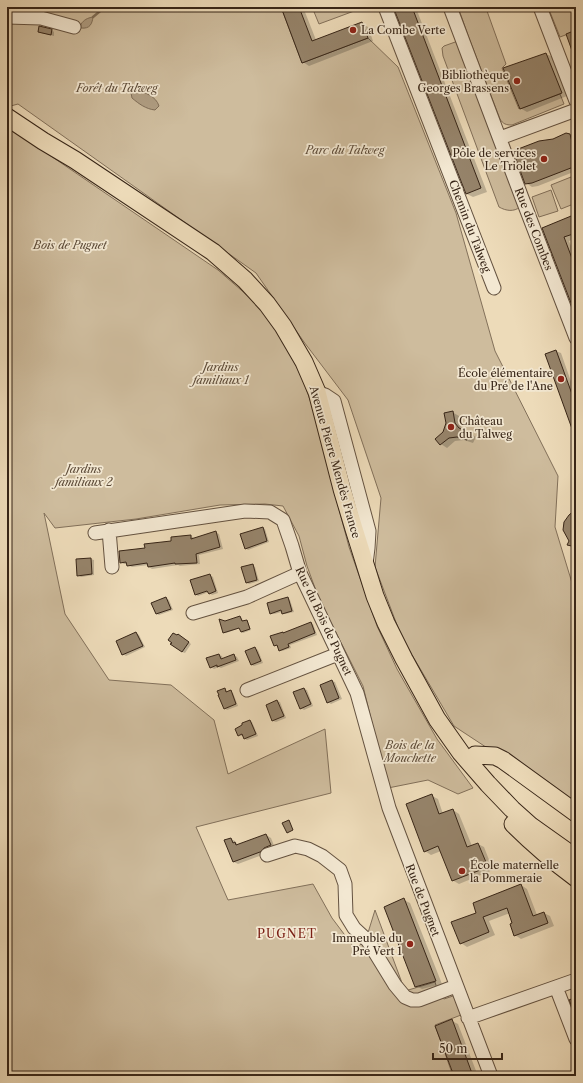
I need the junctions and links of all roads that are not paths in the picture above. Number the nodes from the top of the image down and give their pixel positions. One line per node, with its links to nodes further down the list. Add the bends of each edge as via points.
1 (385, 7): 12 (street, Chemin du Talweg)
2 (450, 7): 10 (street, Rue des Combes)
3 (540, 7): 6 (street)
4 (7, 17): 5 (street, via 41,18)
5 (74, 26)
6 (576, 101)
7 (7, 108): 11 (main road, Avenue Pierre Mendès France, via 46,134)
8 (576, 110): 10 (street)
9 (7, 117): 11 (main road, Avenue Pierre Mendès France)
10 (500, 138): 13 (street, Rue des Combes)
11 (75, 160): 21 (main road, Avenue Pierre Mendès France, via 213,252 245,280 283,326 304,362 317,392 342,489 386,623)
12 (494, 288)
13 (576, 338)
14 (110, 530): 15 (street, Rue du Bois de Pugnet); 16 (street); 17 (street, Rue du Bois de Pugnet, via 245,511 270,512 283,520)
15 (95, 533)
16 (112, 568)
17 (300, 573): 18 (street, via 247,597); 19 (street, Rue du Bois de Pugnet)
18 (193, 613)
19 (338, 654): 20 (street); 22 (street, Rue du Bois de Pugnet, via 357,693)
20 (247, 690)
21 (423, 692): 23 (main road, Avenue Pierre Mendès France); 27 (main road, Avenue Pierre Mendès France, via 437,719 461,753 488,784 531,826); 28 (main road, via 431,722 466,773 537,847)
22 (364, 721): 30 (street, Rue de Pugnet, via 389,808)
23 (475, 755): 24 (main road, via 495,756 503,760); 25 (main road, Avenue Pierre Mendès France, via 525,809)
24 (576, 813)
25 (576, 848)
26 (268, 854): 30 (street, via 295,846 322,856 340,870 344,884 346,915 354,928 368,940 405,997 419,1000)
27 (576, 858)
28 (576, 878)
29 (576, 980): 31 (street)
30 (456, 986): 32 (street, Rue de Pugnet)
31 (556, 987): 32 (street); 33 (street)
32 (468, 1018): 34 (street, Rue de Pugnet)
33 (576, 1039)
34 (491, 1076)

